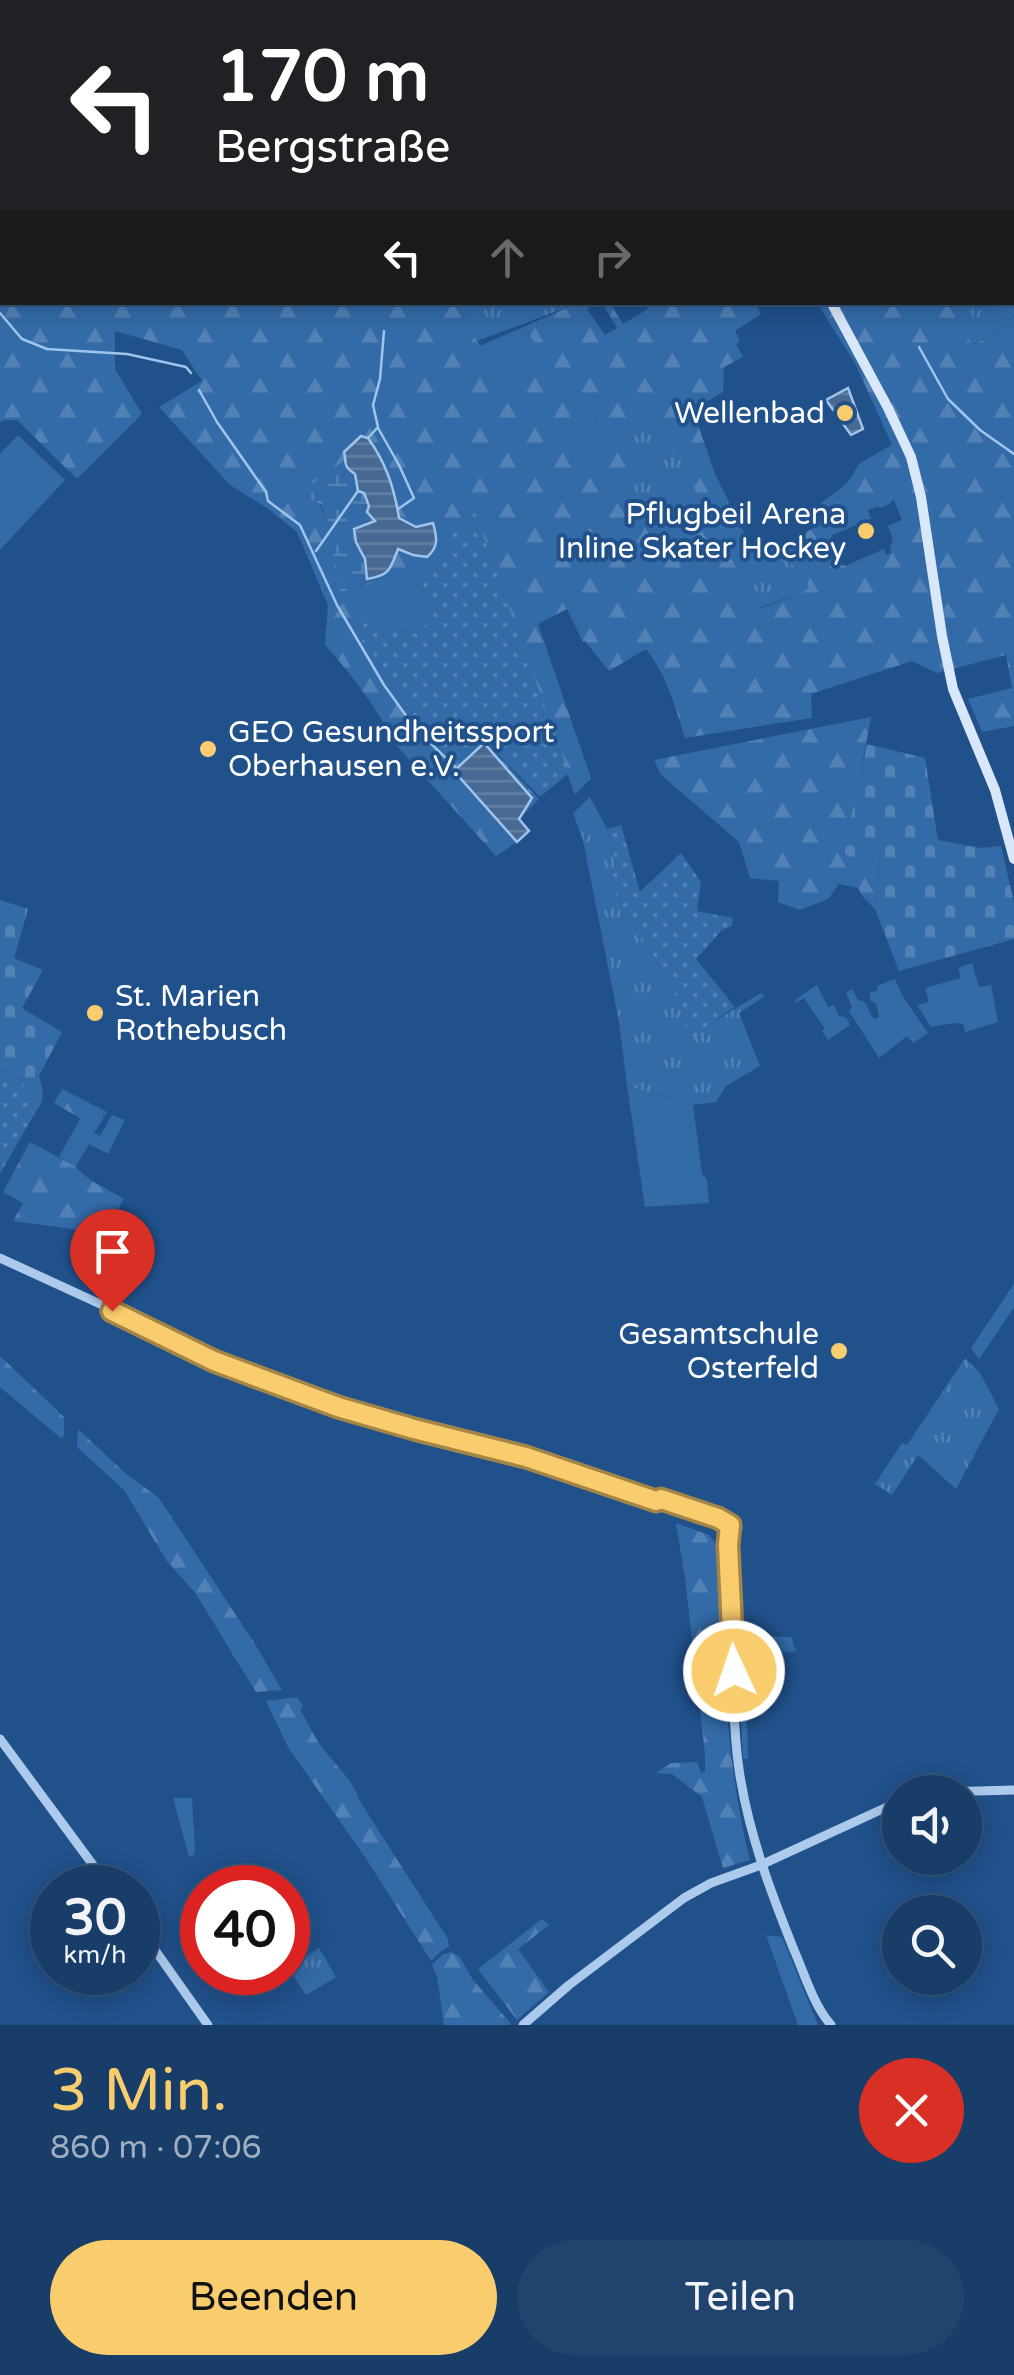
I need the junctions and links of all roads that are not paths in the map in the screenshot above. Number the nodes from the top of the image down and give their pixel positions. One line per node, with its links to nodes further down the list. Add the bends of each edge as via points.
1 (833, 305): 2 (main road, via 914,467 953,689 995,790)
2 (1014, 859)
3 (0, 1258): 9 (street, via 214,1361 306,1396 526,1457 730,1525 738,1760)
4 (0, 1739): 8 (street)
5 (1014, 1790): 6 (street)
6 (982, 1791)
7 (882, 1809): 9 (street)
8 (93, 1865)
9 (761, 1865): 12 (street, via 670,1906); 13 (street)
10 (160, 1957): 11 (street)
11 (208, 2025)
12 (523, 2025)
13 (831, 2025)

